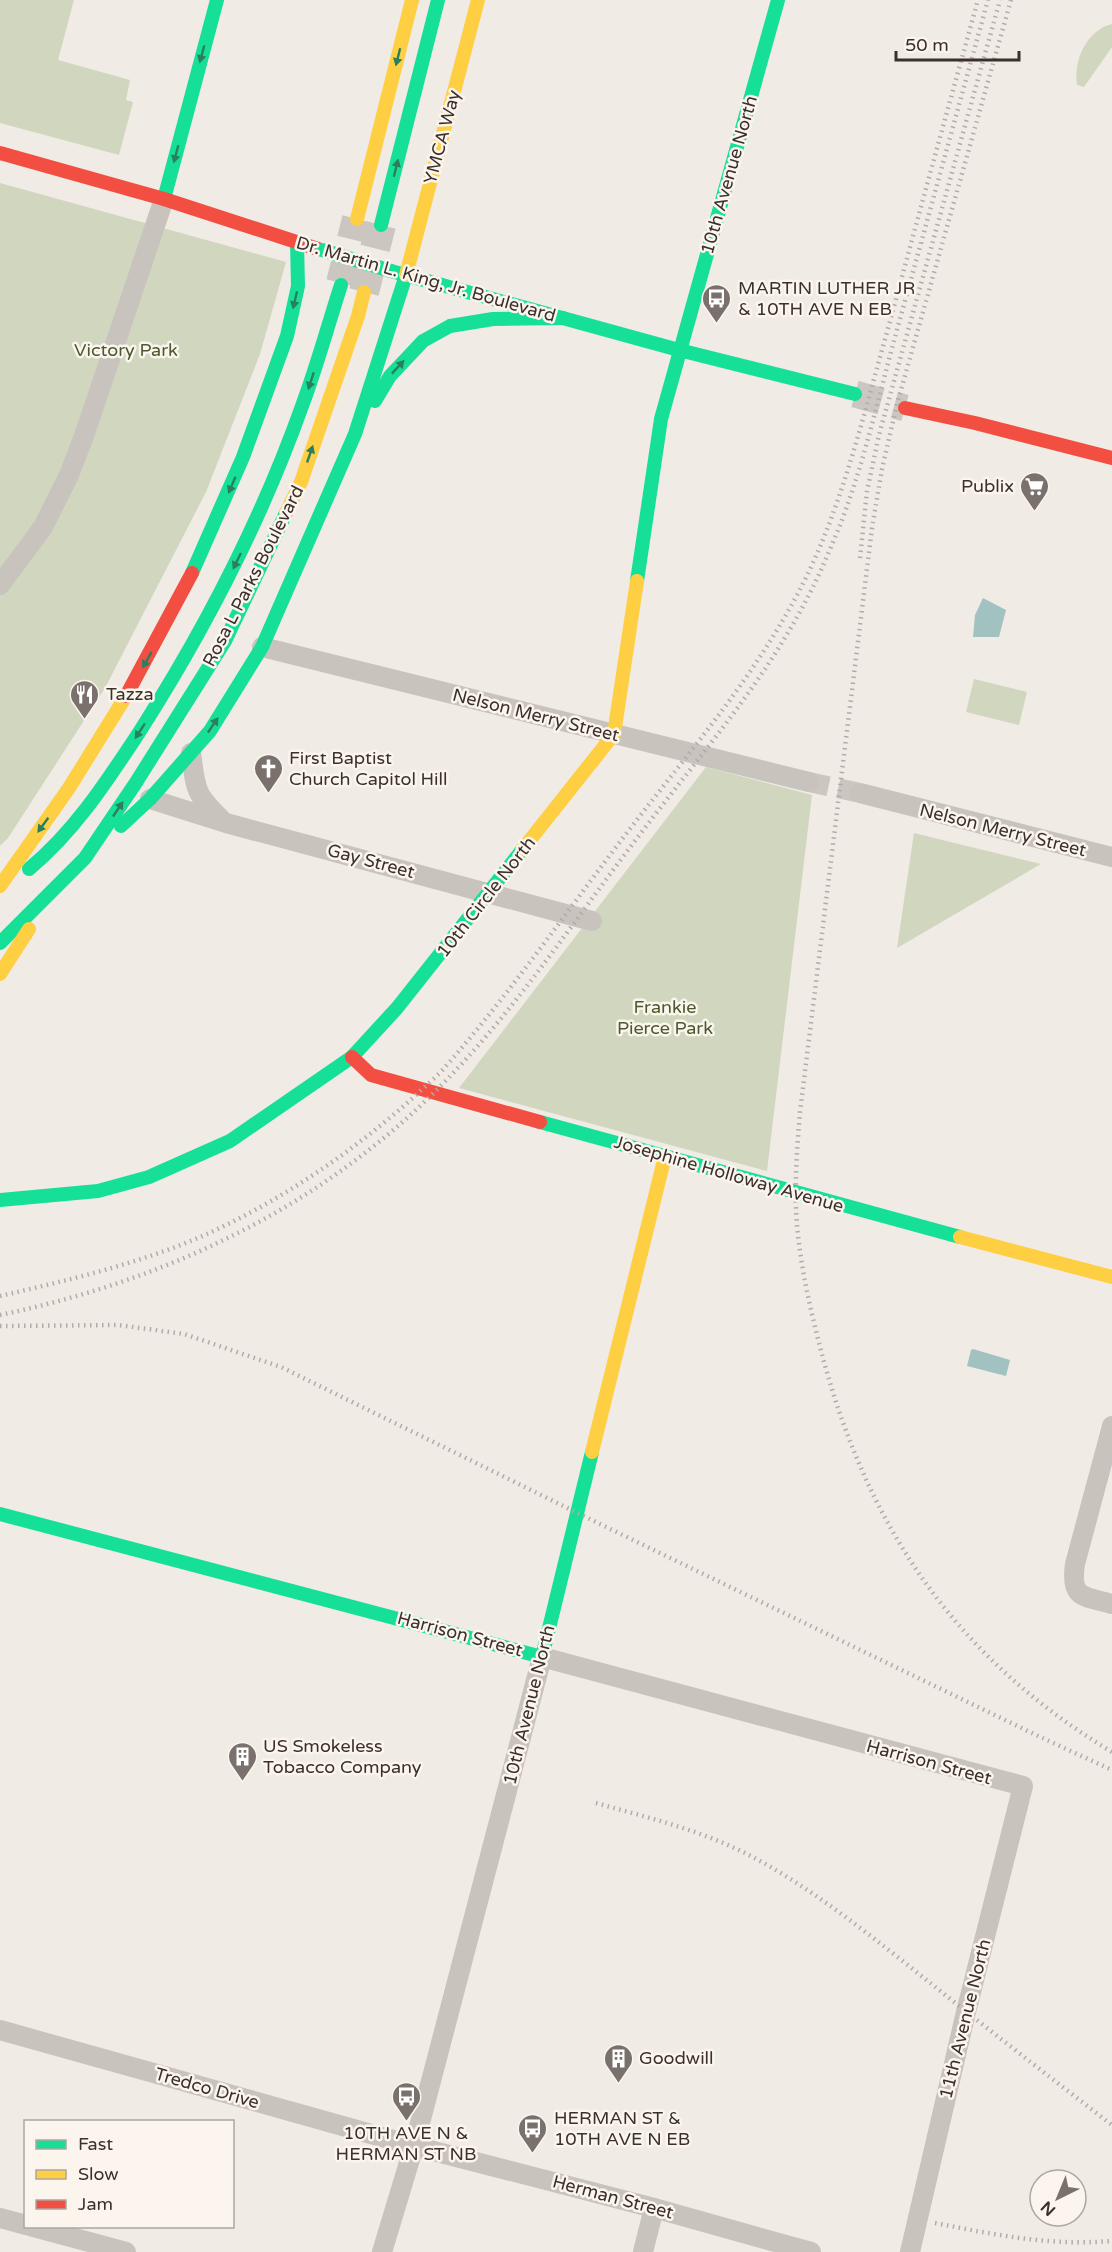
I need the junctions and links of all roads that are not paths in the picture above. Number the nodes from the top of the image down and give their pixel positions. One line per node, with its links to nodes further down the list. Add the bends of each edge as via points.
1 (217, 0): 7 (main road, one-way to 7)
2 (412, 0): 8 (main road, one-way to 8)
3 (438, 0): 9 (main road, one-way to 3)
4 (478, 0): 11 (main road, YMCA Way)
5 (778, 0): 15 (main road, 10th Avenue North)
6 (0, 153): 7 (main road, Dr. Martin L. King, Jr. Boulevard)
7 (164, 199): 10 (main road, Dr. Martin L. King, Jr. Boulevard); 20 (street, via 69,475 42,527)
8 (357, 219)
9 (381, 225)
10 (297, 242): 11 (main road, Dr. Martin L. King, Jr. Boulevard, bridge); 31 (main road, one-way to 31, via 297,294 283,343 250,440 202,552 154,647 102,736)
11 (406, 275): 14 (main road, Dr. Martin L. King, Jr. Boulevard); 18 (main road)
12 (340, 285): 31 (main road, Rosa L Parks Boulevard, one-way to 31, via 282,458 241,552 198,635 155,708 92,800 36,863)
13 (364, 292): 29 (main road, Rosa L Parks Boulevard, one-way to 13, via 225,641 300,483)
14 (563, 318): 15 (main road, Dr. Martin L. King, Jr. Boulevard); 18 (main road, one-way to 14, via 390,376 423,341 437,333 450,326 493,319)
15 (680, 350): 16 (main road, Dr. Martin L. King, Jr. Boulevard); 22 (main road, 10th Circle North, via 661,423)
16 (855, 394)
17 (905, 408): 19 (main road)
18 (355, 434): 21 (main road)
19 (1112, 458)
20 (0, 585)
21 (262, 647): 22 (street, Nelson Merry Street); 23 (main road, one-way to 21, via 210,731)
22 (614, 734): 24 (street, Nelson Merry Street); 32 (main road, 10th Circle North)
23 (190, 753): 26 (main road); 27 (street, via 196,789)
24 (809, 782)
25 (860, 793): 28 (street, Nelson Merry Street)
26 (150, 799): 27 (street, Gay Street); 29 (main road)
27 (226, 823): 32 (street, Gay Street)
28 (1112, 857)
29 (85, 858): 30 (main road, Rosa L Parks Boulevard)
30 (62, 883): 34 (main road, Rosa L Parks Boulevard); 35 (main road)
31 (0, 888)
32 (490, 893): 33 (street, Gay Street); 36 (main road, 10th Circle North)
33 (592, 921)
34 (0, 944)
35 (0, 974)
36 (352, 1057): 37 (main road, Josephine Holloway Avenue, via 371,1075); 38 (main road, 10th Circle North, via 230,1141 149,1177 98,1191)
37 (665, 1156): 39 (main road, Josephine Holloway Avenue); 43 (main road, 10th Avenue North)
38 (0, 1200)
39 (1112, 1277)
40 (1112, 1426): 42 (street, via 1073,1584 1074,1589 1092,1599)
41 (0, 1514): 43 (main road, Harrison Street)
42 (1112, 1604)
43 (542, 1657): 44 (street, Harrison Street); 46 (street, 10th Avenue North)
44 (1023, 1786): 55 (street, 11th Avenue North)
45 (0, 2030): 46 (street, Tredco Drive)
46 (414, 2146): 47 (street, Herman Street); 52 (street, 10th Avenue North)
47 (654, 2208): 53 (street); 54 (street, Herman Street)
48 (0, 2218): 49 (street)
49 (24, 2224)
50 (37, 2228): 51 (street)
51 (126, 2252)
52 (382, 2252)
53 (644, 2252)
54 (811, 2252)
55 (910, 2252)

